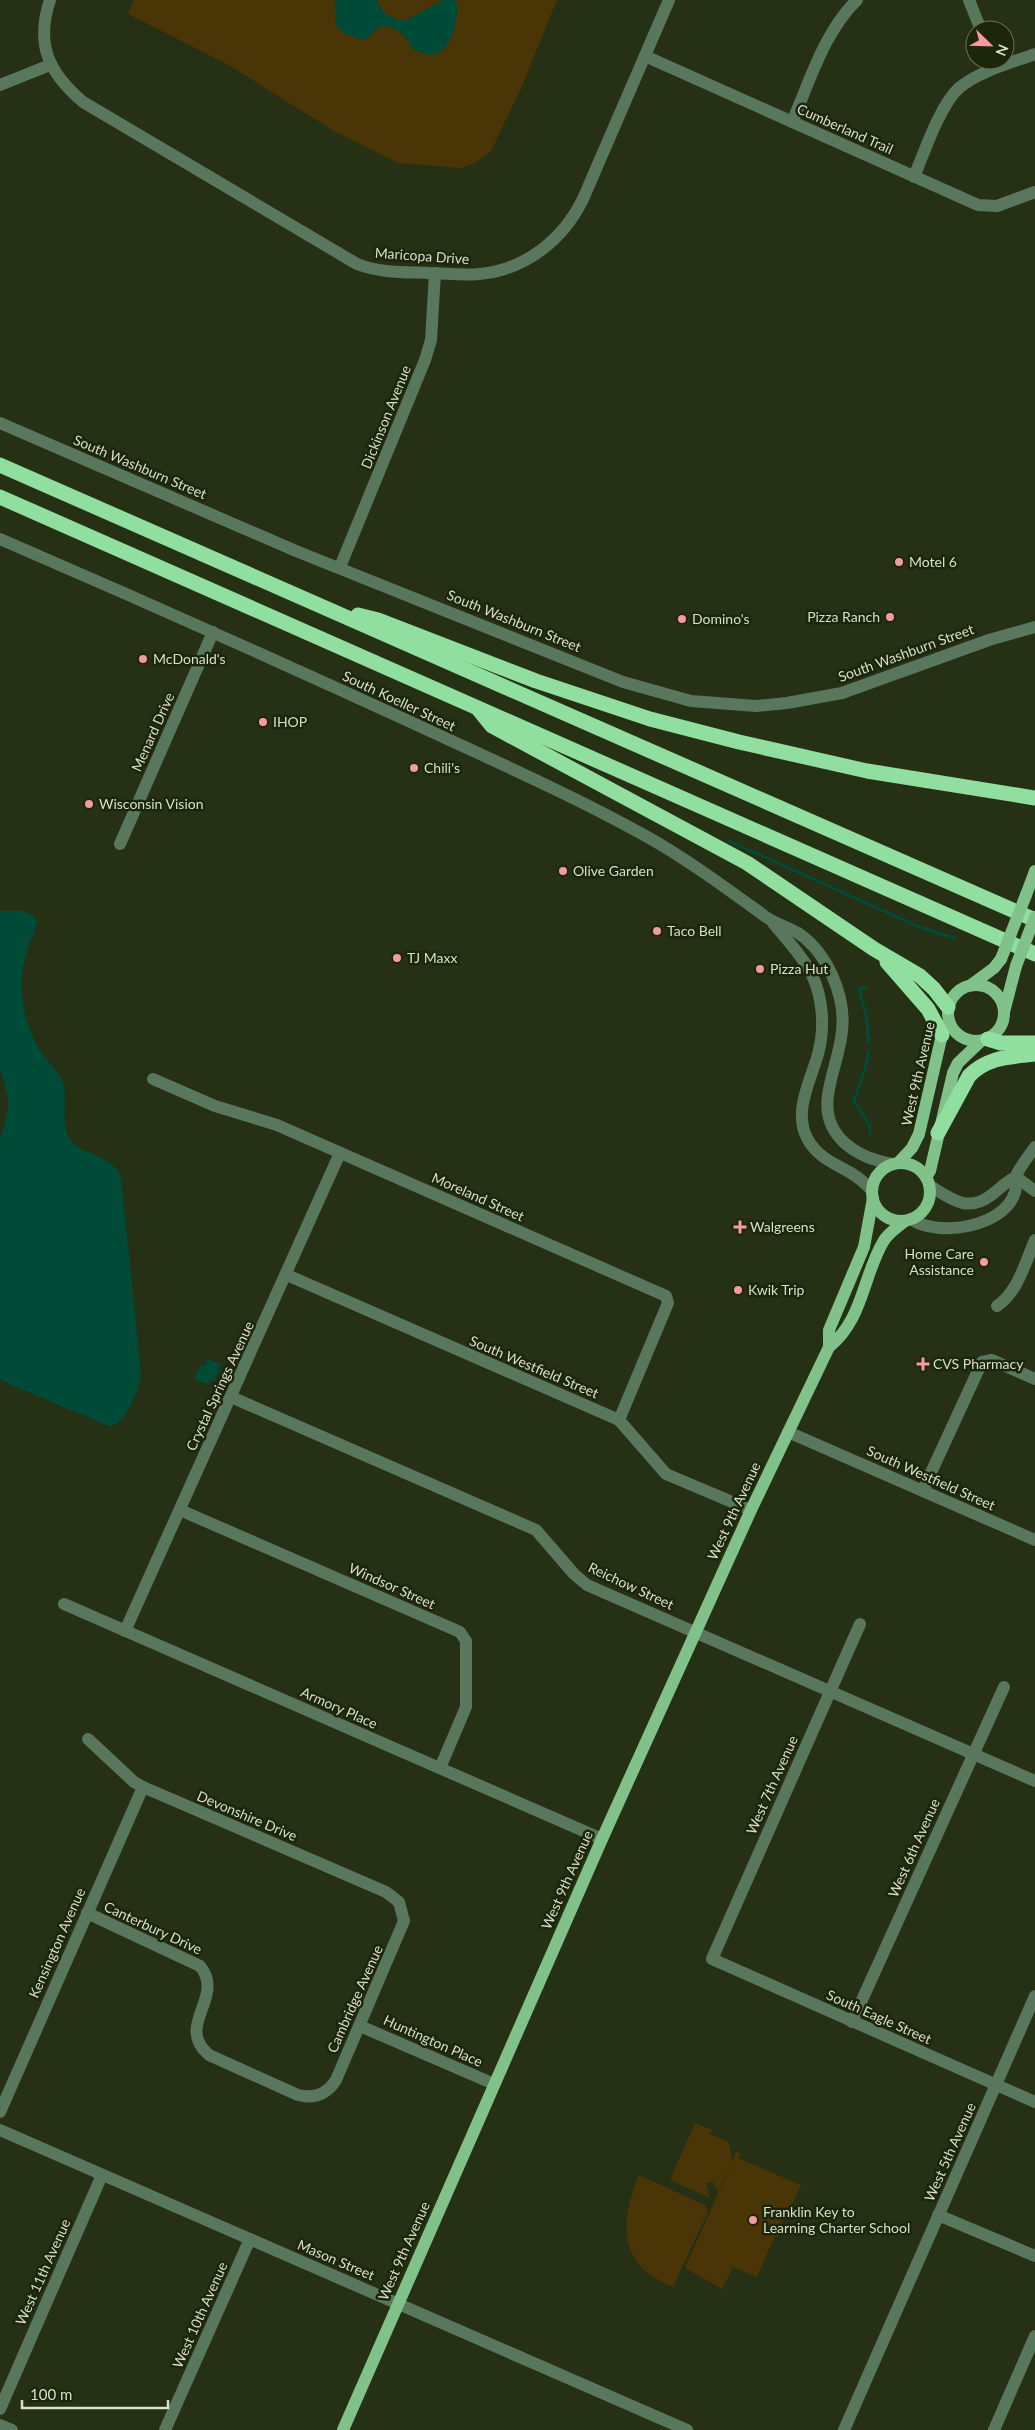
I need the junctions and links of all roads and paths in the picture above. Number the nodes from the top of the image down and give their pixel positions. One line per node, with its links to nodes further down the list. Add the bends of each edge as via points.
1 (50, 0): 9 (street, Maricopa Drive, via 44,43)
2 (669, 0): 7 (street, Maricopa Drive)
3 (857, 0): 12 (street, via 831,34)
4 (969, 0): 5 (street)
5 (977, 20)
6 (1035, 54): 8 (street)
7 (645, 56): 12 (street, Cumberland Trail); 15 (street, Maricopa Drive, via 583,199 558,236 532,256 502,270 469,275)
8 (1015, 59)
9 (50, 65): 11 (street); 15 (street, Maricopa Drive, via 83,102 357,264 384,272)
10 (986, 70): 13 (street, via 953,94)
11 (0, 84)
12 (792, 122): 13 (street, Cumberland Trail)
13 (914, 177): 14 (street, Cumberland Trail, via 968,201 988,206 1007,204)
14 (1035, 192)
15 (434, 273): 20 (street, Dickinson Avenue, via 431,340 425,360)
16 (0, 422): 20 (street, South Washburn Street, via 296,551)
17 (0, 465): 21 (highway)
18 (0, 497): 24 (highway)
19 (0, 539): 23 (street, South Koeller Street)
20 (340, 566): 22 (street, South Washburn Street, via 623,682 691,701 720,704 756,706 842,693 997,637)
21 (326, 608): 25 (highway, via 378,620 536,681 650,719 867,771); 29 (highway)
22 (1035, 627)
23 (213, 632): 26 (street, Menard Drive); 28 (street, South Koeller Street, via 602,812 684,859)
24 (476, 707): 30 (highway, via 492,726 747,863); 31 (highway)
25 (1035, 798)
26 (120, 844)
27 (1035, 870): 32 (main road, bridge, via 1001,959)
28 (770, 919): 43 (street, South Koeller Street, via 798,933 809,943 833,978 843,1026 828,1094 834,1128 852,1151 865,1158); 47 (street, South Koeller Street, via 805,963 821,1007 819,1052 802,1107 807,1138 823,1158 855,1176)
29 (1035, 919): 34 (main road, bridge, via 1016,966)
30 (874, 949): 33 (highway, via 920,976 934,989); 35 (highway, via 928,1009)
31 (1035, 954)
32 (971, 985): 33 (main road, via 956,993); 34 (main road, via 993,991)
33 (948, 1012): 35 (main road, West 9th Avenue); 36 (main road, via 950,1025 962,1039)
34 (1004, 1012): 36 (main road, via 1000,1028)
35 (942, 1035): 43 (main road, West 9th Avenue, via 919,1134 912,1148)
36 (984, 1040): 37 (highway); 40 (main road, via 958,1063)
37 (1035, 1043)
38 (1035, 1054): 40 (highway, via 999,1058 975,1069)
39 (153, 1079): 42 (street, Moreland Street)
40 (938, 1133): 45 (main road)
41 (1035, 1147): 44 (street)
42 (340, 1153): 50 (street, Crystal Springs Avenue); 55 (street, Moreland Street, via 666,1296 668,1303)
43 (896, 1163): 45 (main road, via 915,1166); 47 (main road, via 878,1174)
44 (1016, 1177): 45 (street, via 988,1197 969,1204 948,1199); 46 (street); 48 (street, via 1016,1192 1001,1210 984,1221 947,1228)
45 (928, 1182): 48 (main road, via 930,1196 926,1206)
46 (1035, 1191)
47 (872, 1194): 48 (main road, via 884,1216); 52 (main road, West 9th Avenue, via 864,1247 829,1330)
48 (908, 1220): 52 (main road, West 9th Avenue, via 883,1241 843,1336)
49 (1035, 1240): 51 (street, via 1013,1290)
50 (287, 1275): 54 (street, Crystal Springs Avenue); 55 (street, South Westfield Street)
51 (997, 1306)
52 (829, 1347): 56 (main road, West 9th Avenue)
53 (1035, 1379): 57 (street, via 992,1360 980,1364)
54 (231, 1397): 58 (street, Crystal Springs Avenue); 64 (street, Reichow Street, via 536,1530 587,1585)
55 (619, 1420): 59 (street, South Westfield Street, via 666,1474)
56 (788, 1432): 57 (street, South Westfield Street); 59 (main road, West 9th Avenue)
57 (922, 1490): 60 (street, South Westfield Street)
58 (180, 1510): 63 (street, Crystal Springs Avenue); 69 (street, Windsor Street, via 460,1632 466,1641 466,1707)
59 (751, 1510): 64 (main road, West 9th Avenue)
60 (1035, 1540)
61 (64, 1604): 63 (street, Armory Place)
62 (860, 1624): 66 (street, West 7th Avenue)
63 (125, 1631): 69 (street, Armory Place)
64 (696, 1633): 66 (street, Reichow Street); 72 (main road, West 9th Avenue)
65 (1004, 1687): 68 (street, West 6th Avenue)
66 (830, 1691): 68 (street, Reichow Street); 75 (street, West 7th Avenue)
67 (88, 1738): 71 (street, Devonshire Drive)
68 (973, 1754): 70 (street, Reichow Street); 77 (street, West 6th Avenue)
69 (440, 1768): 72 (street, Armory Place)
70 (1035, 1781)
71 (143, 1787): 73 (street, Devonshire Drive, via 386,1892); 74 (street, Kensington Avenue)
72 (602, 1839): 79 (main road, West 9th Avenue)
73 (402, 1908): 78 (street, Cambridge Avenue, via 403,1929)
74 (87, 1913): 81 (street, Canterbury Drive, via 200,1966 209,1986 197,2022 196,2037 209,2055 298,2095); 83 (street, Kensington Avenue)
75 (712, 1959): 77 (street, South Eagle Street)
76 (1035, 1996): 80 (street, West 5th Avenue)
77 (852, 2022): 80 (street, South Eagle Street)
78 (360, 2026): 79 (street, Huntington Place); 81 (street, Cambridge Avenue, via 336,2080)
79 (494, 2084): 89 (main road, West 9th Avenue)
80 (996, 2085): 82 (street, South Eagle Street); 86 (street, West 5th Avenue)
81 (319, 2095)
82 (1035, 2102)
83 (0, 2112)
84 (0, 2130): 85 (street, Mason Street)
85 (102, 2175): 87 (street, Mason Street); 91 (street, West 11th Avenue)
86 (938, 2215): 88 (street); 97 (street, West 5th Avenue)
87 (250, 2240): 89 (street, Mason Street); 94 (street, West 10th Avenue)
88 (1035, 2256)
89 (398, 2303): 95 (main road, West 9th Avenue); 96 (street, Mason Street)
90 (1035, 2336): 98 (street)
91 (0, 2409)
92 (0, 2425): 93 (street)
93 (12, 2430)
94 (165, 2430)
95 (343, 2430)
96 (687, 2430)
97 (844, 2430)
98 (994, 2430)

